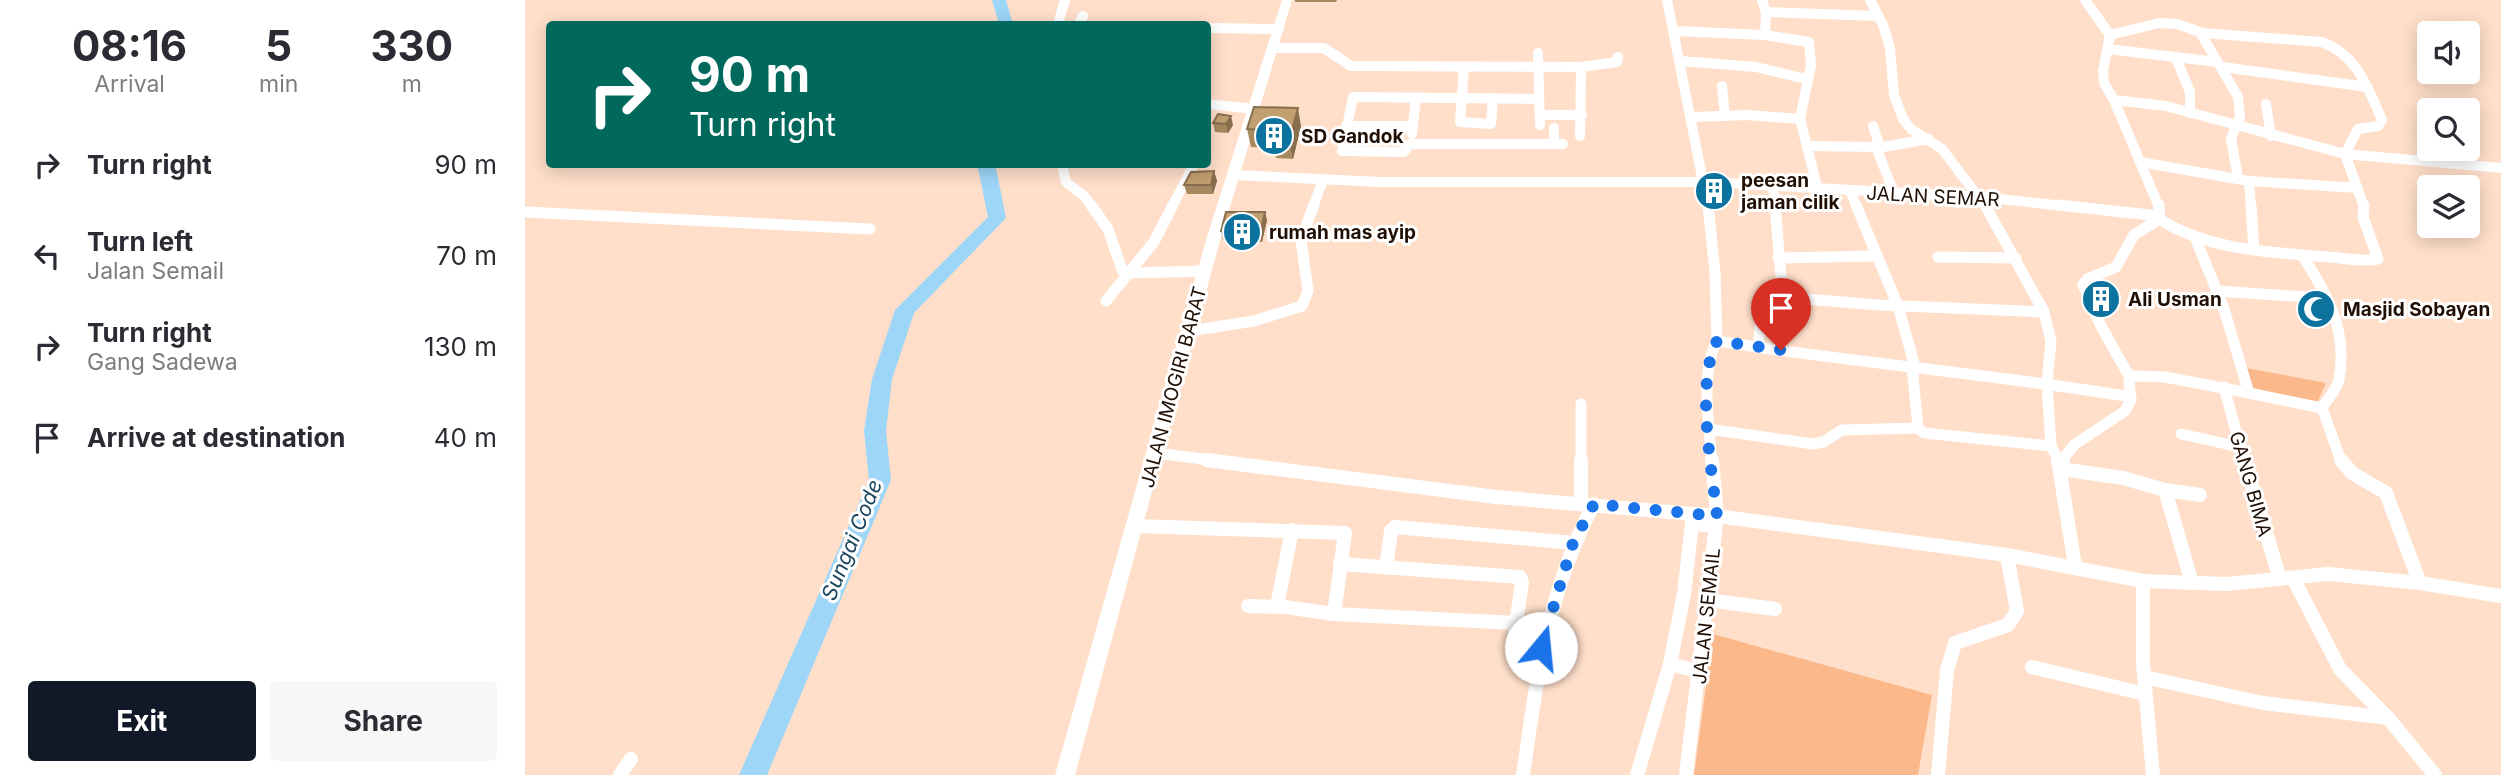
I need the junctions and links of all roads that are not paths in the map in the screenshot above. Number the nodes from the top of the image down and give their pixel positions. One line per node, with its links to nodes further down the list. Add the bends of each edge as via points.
1 (1065, 0): 9 (street)
2 (1287, 0): 11 (main road, JALAN IMOGIRI BARAT)
3 (1667, 0): 12 (street, JALAN SEMAIL)
4 (1762, 0): 7 (street)
5 (1870, 0): 8 (street)
6 (2085, 0): 15 (street)
7 (1766, 12): 8 (street); 14 (street)
8 (1878, 16): 50 (street, via 1890,48 1894,96 1903,119)
9 (1059, 21)
10 (1211, 29): 11 (street)
11 (1279, 29): 16 (main road, JALAN IMOGIRI BARAT)
12 (1675, 31): 14 (street); 21 (street, JALAN SEMAIL)
13 (2200, 32): 15 (street, via 2159,23); 22 (street); 28 (street, via 2333,44 2346,53)
14 (1765, 35): 26 (street, via 1809,42 1812,49)
15 (2110, 35): 17 (street)
16 (1273, 48): 24 (street, via 1324,48 1351,66); 36 (main road, JALAN IMOGIRI BARAT)
17 (2108, 49): 20 (street); 33 (street, via 2104,83)
18 (1538, 54): 25 (street)
19 (1618, 57): 23 (street, via 1610,65)
20 (2176, 58): 22 (street); 37 (street, via 2190,92)
21 (1680, 61): 26 (street, via 1756,67); 40 (street, JALAN SEMAIL)
22 (2220, 64): 28 (street); 43 (street, via 2242,110)
23 (1581, 66): 25 (street); 38 (street)
24 (1464, 67): 25 (street); 30 (street)
25 (1539, 67): 32 (street)
26 (1806, 79): 41 (street)
27 (1722, 86): 39 (street)
28 (2367, 87): 55 (street, via 2381,124 2358,129)
29 (1416, 97): 30 (street); 44 (street, via 1353,97); 45 (street)
30 (1461, 98): 31 (street); 42 (street, via 1460,122)
31 (1493, 98): 32 (street); 42 (street)
32 (1539, 99): 38 (street, via 1540,120)
33 (2114, 100): 37 (street); 56 (street)
34 (1211, 104): 36 (street)
35 (2266, 104): 49 (street)
36 (1254, 109): 60 (main road, JALAN IMOGIRI BARAT)
37 (2190, 113): 43 (street)
38 (1582, 115): 48 (street)
39 (1725, 115): 40 (street); 41 (street)
40 (1693, 117): 63 (street, JALAN SEMAIL)
41 (1800, 119): 53 (street)
42 (1491, 124): 51 (street)
43 (2234, 125): 49 (street); 62 (street, via 2230,137)
44 (1346, 126): 45 (street); 52 (street, via 1343,152 1404,152)
45 (1413, 126): 52 (street)
46 (1873, 126): 54 (street)
47 (1555, 128): 51 (street, via 1558,144)
48 (1580, 136)
49 (2271, 136): 55 (street)
50 (1929, 139): 54 (street); 69 (street)
51 (1490, 143): 52 (street)
52 (1411, 144)
53 (1807, 146): 54 (street); 66 (street)
54 (1877, 148): 68 (street)
55 (2345, 154): 59 (street); 65 (street)
56 (2140, 162): 62 (street); 71 (street)
57 (1063, 168): 81 (street, via 1066,182 1085,197 1108,229 1122,270)
58 (1192, 168): 81 (street, via 1154,242)
59 (2501, 168)
60 (1233, 175): 61 (street, JALAN SEMAR); 80 (main road, JALAN IMOGIRI BARAT)
61 (1323, 180): 63 (street, JALAN SEMAR); 88 (street, via 1303,228 1308,291 1302,306 1267,318)
62 (2244, 180): 65 (street); 74 (street)
63 (1706, 182): 64 (street, JALAN SEMAR); 89 (street, JALAN SEMAIL)
64 (1773, 188): 66 (street, JALAN SEMAR); 78 (street)
65 (2358, 188): 76 (street, via 2378,259)
66 (1818, 190): 67 (street, JALAN SEMAR)
67 (1850, 191): 68 (street, JALAN SEMAR); 75 (street)
68 (1894, 193): 69 (street, JALAN SEMAR)
69 (1981, 197): 71 (street, JALAN SEMAR); 79 (street)
70 (525, 212): 72 (street)
71 (2160, 217): 73 (street); 92 (street, via 2134,235 2116,267 2083,285)
72 (870, 229)
73 (2195, 237): 74 (street); 82 (street)
74 (2254, 250): 76 (street)
75 (1877, 256): 78 (street); 86 (street)
76 (2303, 256): 84 (street)
77 (1938, 257): 79 (street)
78 (1778, 258): 83 (street)
79 (2016, 258): 87 (street)
80 (1205, 271): 81 (street); 88 (main road, JALAN IMOGIRI BARAT)
81 (1131, 273): 85 (street)
82 (2217, 291): 84 (street); 95 (street)
83 (1781, 297): 86 (street); 90 (street, via 1784,312 1761,320)
84 (2329, 298): 98 (street, via 2340,329 2340,372 2339,382)
85 (1106, 301)
86 (1898, 306): 87 (street); 91 (street)
87 (2044, 312): 93 (street, via 2051,341)
88 (1189, 331): 103 (main road, JALAN IMOGIRI BARAT)
89 (1717, 341): 90 (street); 100 (street, JALAN SEMAIL, via 1712,350)
90 (1758, 346): 91 (street)
91 (1914, 366): 93 (street); 99 (street)
92 (2130, 378): 94 (street, via 2150,375); 96 (street)
93 (2047, 383): 96 (street); 104 (street)
94 (2224, 387): 95 (street); 102 (street, GANG BIMA)
95 (2249, 393): 98 (street)
96 (2131, 397): 104 (street, via 2126,410 2063,458)
97 (1581, 404): 107 (street)
98 (2322, 408): 120 (street, via 2342,463 2386,492)
99 (1918, 428): 100 (street, via 1842,430 1819,444); 104 (street, via 1924,433)
100 (1708, 429): 108 (street, JALAN SEMAIL)
101 (2181, 434): 102 (street)
102 (2240, 447): 116 (street, GANG BIMA)
103 (1155, 453): 107 (street, via 1496,497); 109 (main road, JALAN IMOGIRI BARAT)
104 (2056, 458): 105 (street); 114 (street)
105 (2165, 490): 106 (street); 119 (street)
106 (2200, 495)
107 (1587, 504): 108 (street); 111 (street)
108 (1716, 521): 112 (street); 118 (street, via 1692,524); 121 (street, JALAN SEMAIL)
109 (1135, 526): 110 (street); 138 (main road, JALAN IMOGIRI BARAT)
110 (1291, 530): 113 (street, via 1345,533); 124 (street)
111 (1573, 543): 115 (street, via 1395,527); 139 (street, via 1541,648)
112 (2007, 555): 114 (street); 136 (street, via 2016,618 2008,626 1955,643 1947,670)
113 (1340, 564): 115 (street); 126 (street)
114 (2075, 566): 117 (street)
115 (1387, 568): 127 (street, via 1520,577)
116 (2286, 579): 119 (street); 120 (street, via 2328,574); 134 (street, GANG BIMA, via 2340,669)
117 (2143, 581): 119 (street); 132 (street)
118 (1686, 582): 121 (street); 129 (street)
119 (2192, 583)
120 (2420, 583): 122 (street)
121 (1708, 593): 125 (street); 131 (street, JALAN SEMAIL)
122 (2501, 596)
123 (1248, 606): 124 (street)
124 (1277, 606): 126 (street)
125 (1775, 608)
126 (1334, 614): 127 (street)
127 (1516, 623): 128 (street)
128 (1514, 642)
129 (1670, 664): 131 (street); 140 (street)
130 (2032, 667): 133 (street)
131 (1700, 672): 141 (street, JALAN SEMAIL)
132 (2144, 677): 133 (street); 134 (street, via 2263,703)
133 (2145, 694): 142 (street)
134 (2388, 718): 143 (street, GANG BIMA)
135 (631, 759): 137 (street)
136 (1942, 774)
137 (620, 775)
138 (1065, 775)
139 (1523, 775)
140 (1637, 775)
141 (1686, 775)
142 (2155, 775)
143 (2435, 775)

